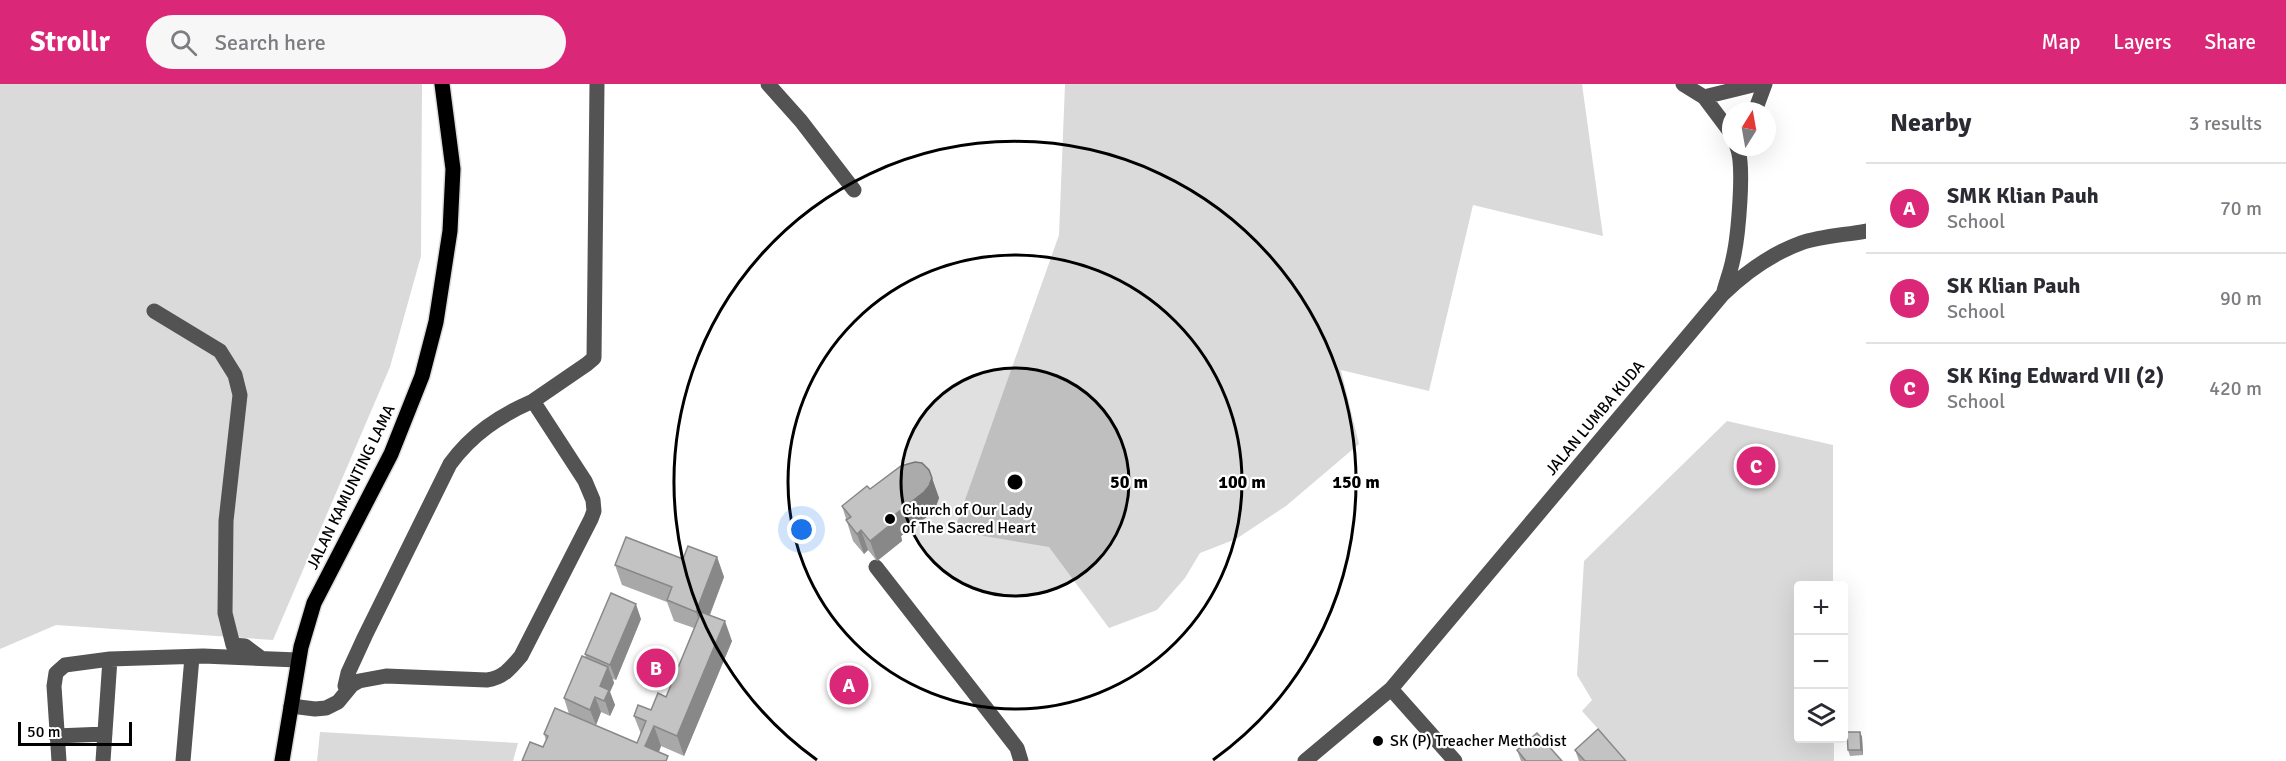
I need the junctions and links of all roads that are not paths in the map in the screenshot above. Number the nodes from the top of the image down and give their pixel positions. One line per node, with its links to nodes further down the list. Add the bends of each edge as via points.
1 (442, 84): 20 (main road, JALAN KAMUNTING LAMA, via 453,170 450,231 433,333 404,424 314,603)
2 (597, 84): 15 (street, via 594,358)
3 (768, 84): 11 (street)
4 (1683, 84): 7 (street)
5 (1757, 84): 7 (street)
6 (1765, 84): 8 (street)
7 (1704, 96): 9 (street)
8 (1758, 102)
9 (1722, 121)
10 (1739, 156): 13 (street, via 1734,257)
11 (854, 190)
12 (1866, 231): 13 (street, JALAN LUMBA KUDA, via 1794,246 1740,277)
13 (1723, 294): 21 (street, JALAN LUMBA KUDA)
14 (154, 311): 18 (street, via 219,351 235,375 240,395 226,521 225,614 233,645 244,646)
15 (533, 401): 22 (street, via 479,431 450,464 348,673); 22 (street, via 585,481 594,511 521,656 498,678 386,676 359,681)
16 (876, 567): 30 (street, via 1017,748)
17 (192, 657): 18 (street); 19 (street); 28 (street)
18 (261, 658): 20 (street)
19 (110, 659): 24 (street); 25 (street, via 65,665 56,673)
20 (298, 660): 23 (main road, JALAN KAMUNTING LAMA)
21 (1391, 689): 31 (street, JALAN LUMBA KUDA); 32 (street)
22 (347, 690): 23 (street, via 339,702 326,708)
23 (291, 706): 29 (main road, JALAN KAMUNTING LAMA)
24 (105, 734): 25 (street); 27 (street)
25 (56, 736): 26 (street)
26 (58, 761)
27 (103, 761)
28 (183, 761)
29 (282, 761)
30 (1021, 761)
31 (1305, 761)
32 (1455, 761)

